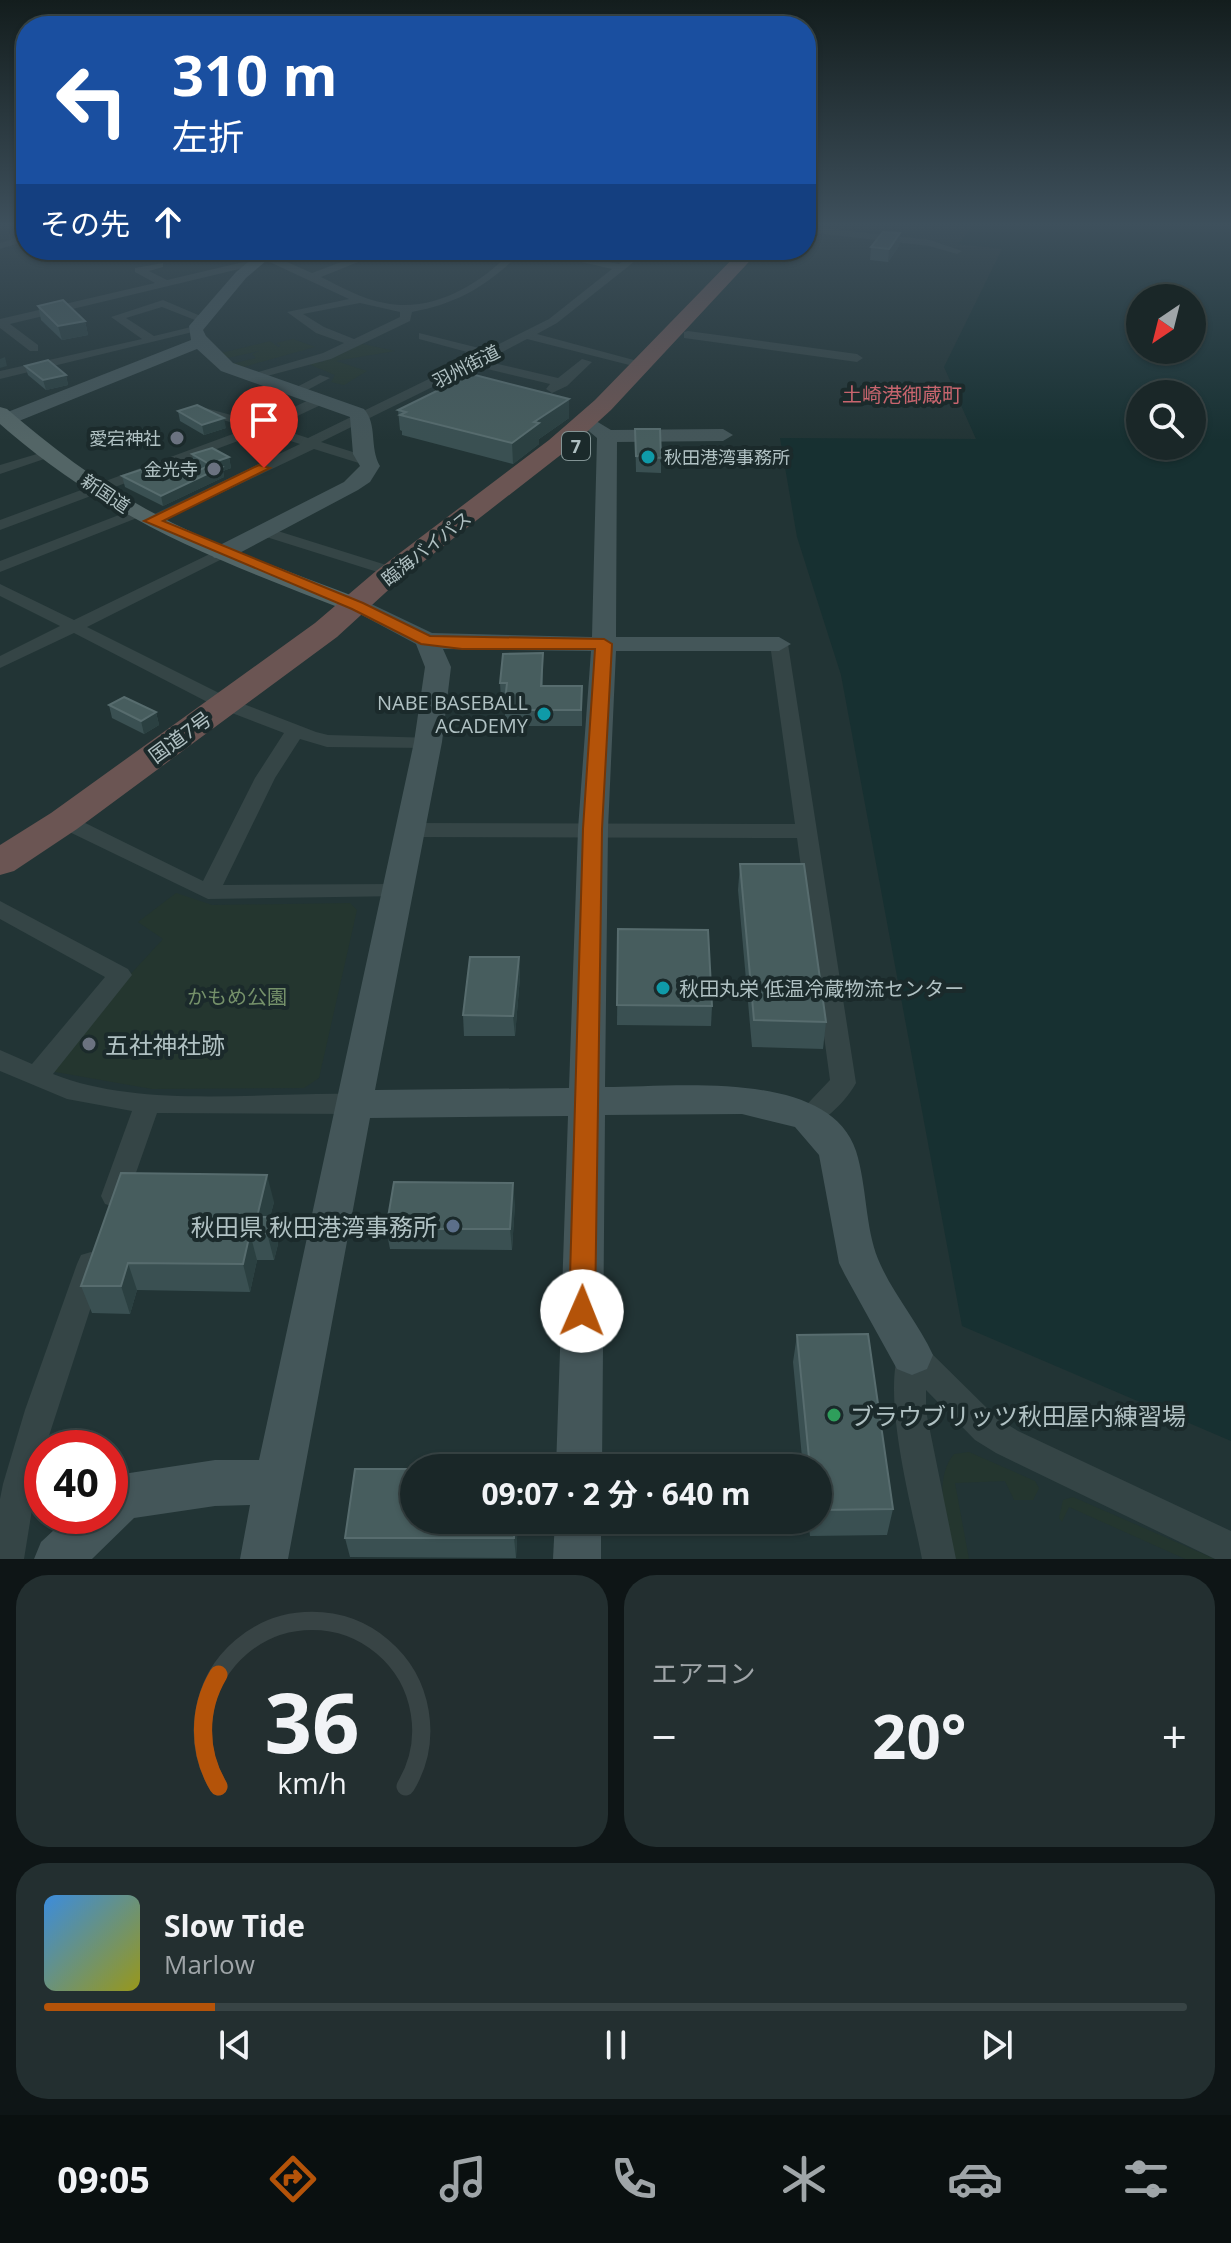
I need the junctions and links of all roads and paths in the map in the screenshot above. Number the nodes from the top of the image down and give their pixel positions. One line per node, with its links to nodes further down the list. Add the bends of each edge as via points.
1 (112, 296): 10 (street)
2 (230, 296): 11 (street)
3 (351, 296): 8 (street)
4 (452, 296): 9 (street)
5 (585, 296): 12 (street, 羽州街道)
6 (708, 296): 22 (highway, 臨海バイパス / 7)
7 (724, 296): 13 (highway, 臨海バイパス / 7)
8 (359, 300): 9 (street); 16 (street, via 293,312)
9 (406, 311): 16 (street, via 406,319)
10 (1, 323): 17 (street)
11 (200, 331): 15 (street); 15 (street, via 164,303 117,317); 24 (street, via 227,367); 31 (street)
12 (527, 335): 18 (street, 羽州街道); 22 (street)
13 (688, 335): 19 (street); 34 (highway, 臨海バイパス / 7)
14 (423, 336): 18 (street)
15 (150, 339): 23 (street)
16 (352, 342): 24 (street, via 327,356)
17 (34, 348)
18 (489, 354): 20 (street, 羽州街道)
19 (857, 358)
20 (473, 362): 26 (street); 32 (street, 羽州街道)
21 (586, 362): 26 (street)
22 (641, 366): 34 (highway, 臨海バイパス / 7)
23 (0, 375)
24 (252, 378): 27 (street)
25 (324, 378): 27 (street)
26 (562, 383): 29 (street)
27 (293, 392): 28 (street)
28 (320, 400): 32 (street); 33 (street)
29 (535, 400)
30 (203, 409): 33 (street)
31 (2, 418): 37 (main road, 新国道)
32 (361, 418): 36 (street, 羽州街道); 38 (street)
33 (261, 428): 36 (street); 40 (street)
34 (596, 428): 35 (street); 46 (highway, 臨海バイパス / 7); 48 (highway, 臨海バイパス / 7, via 402,582); 51 (street)
35 (723, 435)
36 (311, 443): 38 (street); 41 (street, 羽州街道)
37 (52, 454): 39 (street); 40 (main road, 新国道)
38 (367, 461): 43 (street, via 370,466 363,478)
39 (0, 470)
40 (98, 490): 41 (main road, 新国道); 42 (street)
41 (144, 517): 44 (main road, 新国道); 45 (street, 羽州街道)
42 (0, 525)
43 (265, 532): 44 (street); 46 (street)
44 (222, 553): 48 (main road, 新国道); 49 (street)
45 (0, 567)
46 (393, 572): 48 (highway, 臨海バイパス / 7)
47 (0, 589): 49 (street)
48 (357, 606): 50 (street); 54 (highway, 国道7号 / 7)
49 (71, 628): 53 (street); 54 (street)
50 (427, 640): 51 (street); 56 (street, via 438,667)
51 (604, 644): 52 (street); 58 (street)
52 (779, 644): 60 (street)
53 (0, 663)
54 (226, 704): 55 (street); 57 (highway, 国道7号 / 7)
55 (295, 731): 56 (street, via 327,741); 63 (street, via 265,778)
56 (428, 742): 59 (street)
57 (64, 821): 61 (highway, 国道7号 / 7); 63 (street)
58 (593, 829): 59 (street); 60 (street); 67 (street)
59 (410, 830): 62 (street)
60 (805, 831): 70 (street, via 843,1083)
61 (0, 862)
62 (395, 891): 63 (street); 69 (street)
63 (208, 892)
64 (0, 909): 66 (street, via 120,975)
65 (0, 1059): 66 (street)
66 (36, 1077): 68 (street, via 88,1095)
67 (586, 1100): 69 (street); 70 (street, via 742,1100); 72 (street)
68 (148, 1102): 69 (street); 78 (street, via 34,1428 12,1505)
69 (353, 1104): 73 (street)
70 (808, 1117): 71 (street, via 837,1150 859,1263)
71 (912, 1355): 77 (street, via 986,1429 1007,1442); 82 (street, via 910,1411)
72 (579, 1454)
73 (277, 1482): 74 (street, via 215,1483); 80 (street)
74 (128, 1496)
75 (84, 1534): 79 (street)
76 (578, 1534): 81 (street)
77 (1231, 1549)
78 (7, 1559)
79 (58, 1559)
80 (264, 1559)
81 (577, 1559)
82 (939, 1559)

